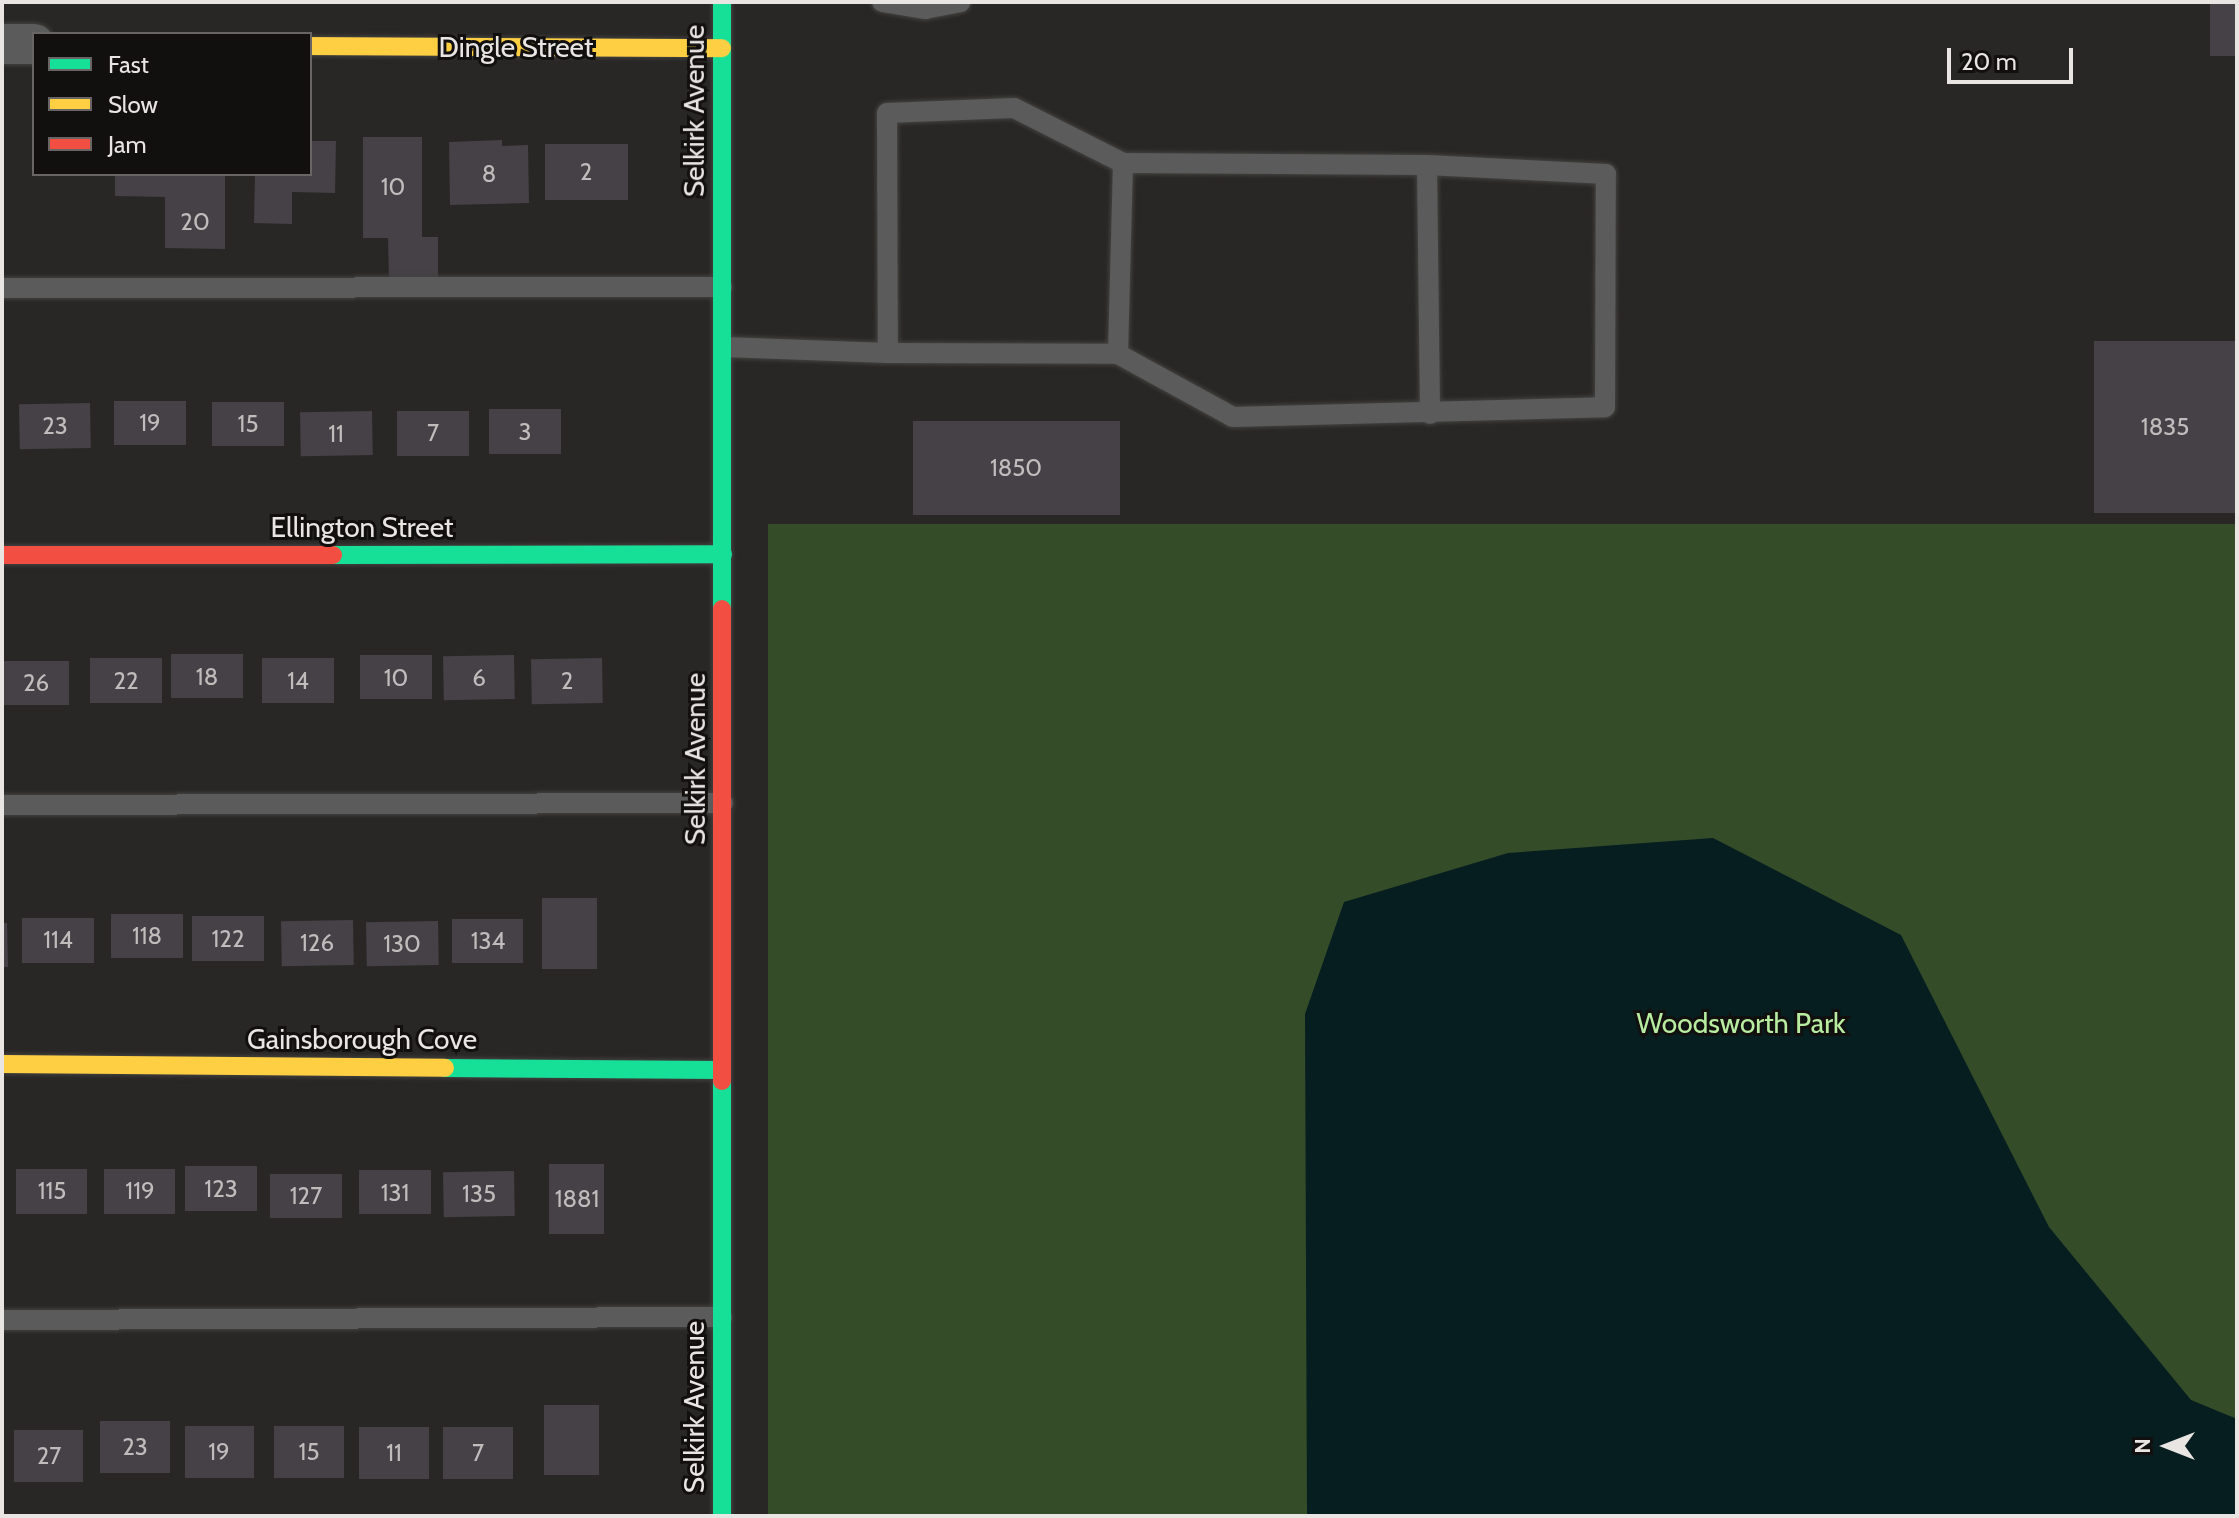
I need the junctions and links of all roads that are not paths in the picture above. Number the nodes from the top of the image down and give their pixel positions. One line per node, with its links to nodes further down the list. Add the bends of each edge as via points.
1 (722, 2): 2 (lane); 8 (street, Selkirk Avenue)
2 (742, 2)
3 (882, 2): 4 (lane, via 925,9)
4 (960, 2)
5 (2, 44): 6 (street)
6 (32, 44)
7 (312, 46): 8 (street, Dingle Street)
8 (722, 48): 11 (street, Selkirk Avenue)
9 (1123, 163): 10 (lane); 14 (lane, via 1014,108 887,113); 15 (lane)
10 (1427, 165): 16 (lane); 16 (lane, via 1606,174 1605,407)
11 (722, 287): 12 (lane); 13 (street, Selkirk Avenue)
12 (2, 288)
13 (724, 347): 14 (lane); 17 (street, Selkirk Avenue)
14 (888, 353): 15 (lane)
15 (1118, 354): 16 (lane, via 1233,417)
16 (1430, 414)
17 (723, 554): 18 (street, Ellington Street); 19 (street, Selkirk Avenue)
18 (2, 555)
19 (723, 803): 20 (lane); 22 (street, Selkirk Avenue)
20 (2, 805)
21 (2, 1064): 22 (street, Gainsborough Cove)
22 (722, 1070): 23 (street, Selkirk Avenue)
23 (722, 1317): 24 (lane); 25 (street, Selkirk Avenue)
24 (2, 1320)
25 (722, 1516)

